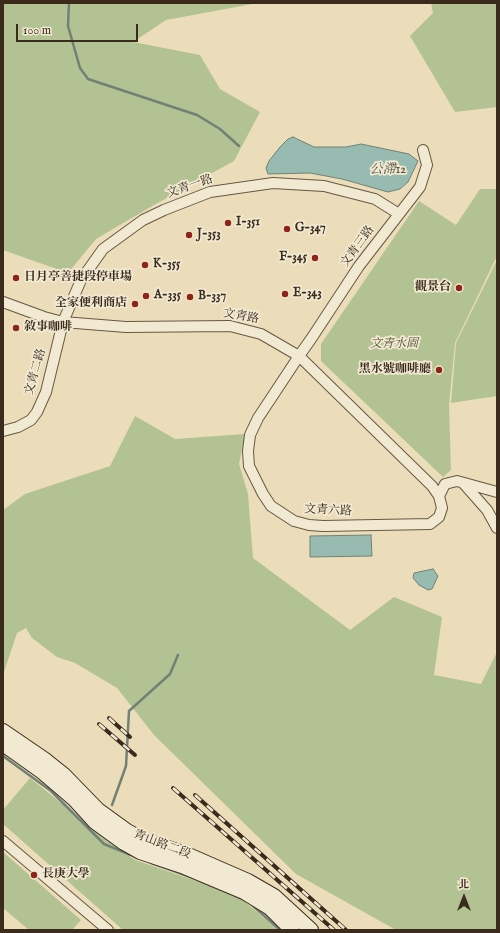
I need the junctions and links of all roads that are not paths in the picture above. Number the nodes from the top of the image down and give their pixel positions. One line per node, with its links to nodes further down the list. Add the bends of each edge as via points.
1 (423, 150): 2 (street, 文青三路, via 426,172 420,187)
2 (399, 214): 4 (street, 文青一路, via 375,199 324,186 273,183 210,192 143,220 103,249 81,280); 5 (street, 文青三路, via 359,266)
3 (3, 302): 4 (street, 文青路)
4 (63, 322): 5 (street, 文青路, via 126,327 230,326 261,334); 6 (street, 文青二路, via 46,392 37,412 31,420 18,427)
5 (299, 356): 9 (street, 文青路, via 356,410); 9 (street, 文青六路, via 258,418 250,435 249,466 271,506 294,521 308,525 430,524 438,517 442,508)
6 (3, 430)
7 (464, 484): 8 (street); 9 (street, via 457,481 445,484); 10 (street, via 487,510)
8 (497, 492)
9 (439, 496)
10 (497, 528)
11 (3, 731): 16 (street, 青山路二段, via 64,775 98,810 122,828 144,840 186,854 248,881 274,896)
12 (3, 744): 15 (street, 青山路二段, via 55,782 95,822 118,839 140,852 182,866 244,892 270,908)
13 (3, 841): 14 (street)
14 (108, 930)
15 (292, 930)
16 (311, 930)

